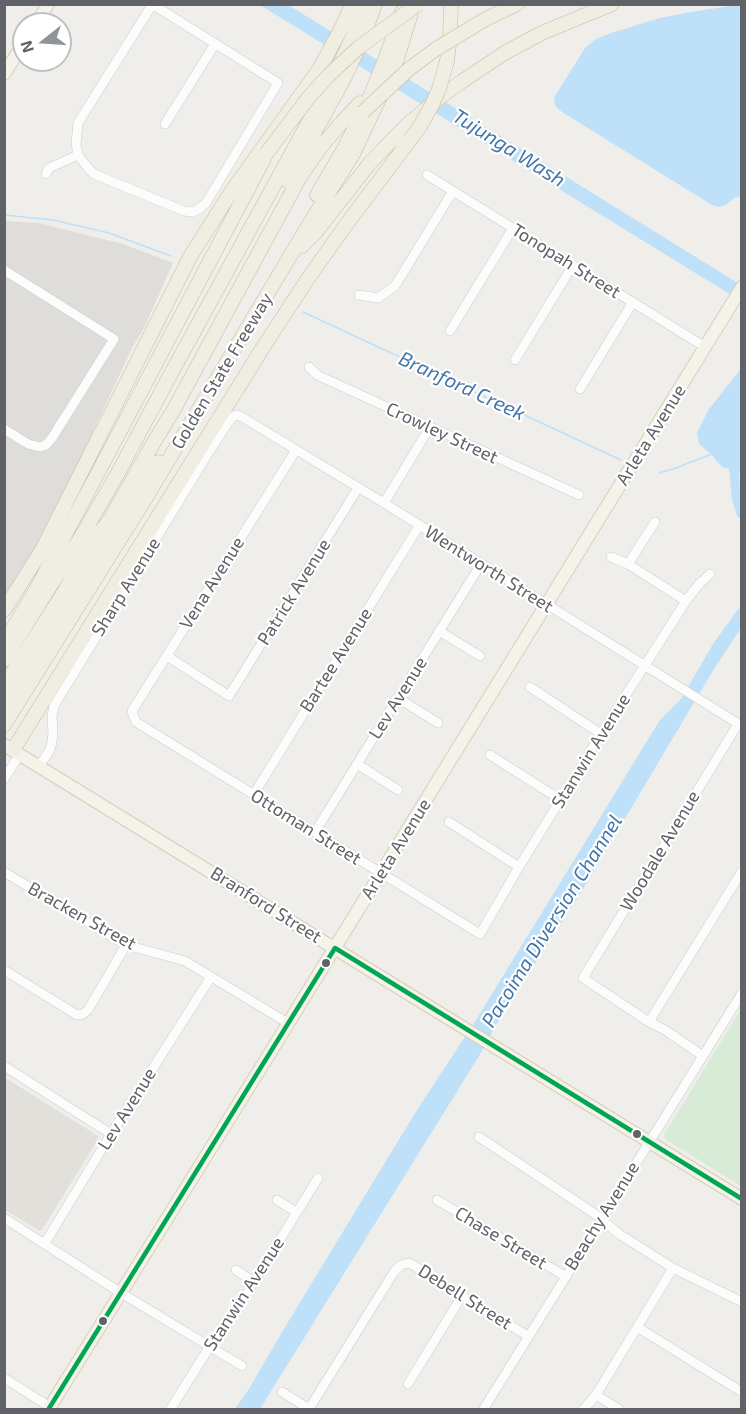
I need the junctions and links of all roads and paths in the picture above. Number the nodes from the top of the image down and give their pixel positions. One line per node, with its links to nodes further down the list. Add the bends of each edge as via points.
1 (352, 4): 13 (highway)
2 (364, 4): 13 (highway)
3 (375, 4): 13 (highway)
4 (404, 4): 15 (highway)
5 (412, 4): 15 (highway, Golden State Freeway)
6 (418, 4): 55 (highway, bridge, via 358,48 329,75 266,154)
7 (451, 4): 69 (highway, bridge, via 447,61 434,103 262,349)
8 (497, 4): 12 (highway)
9 (517, 4): 12 (highway)
10 (612, 4): 25 (highway, bridge, via 506,52 443,95 370,163 316,232)
11 (152, 5): 14 (street); 20 (street, via 78,123)
12 (482, 16): 18 (highway, via 431,43 405,63)
13 (354, 30): 16 (highway, bridge); 53 (highway, via 320,68 231,192 190,257 42,550)
14 (215, 45): 19 (street); 20 (street, via 278,83 199,209 184,211 94,174)
15 (390, 63): 17 (highway, Golden State Freeway)
16 (341, 73): 46 (highway); 58 (highway, via 84,532)
17 (381, 85): 25 (highway, Golden State Freeway, via 353,154); 40 (highway)
18 (362, 108): 40 (highway, via 306,181); 46 (highway, via 342,122 300,177 173,411)
19 (165, 124)
20 (78, 155): 21 (street, via 49,168)
21 (46, 174)
22 (427, 175): 23 (street, Tonopah Street)
23 (453, 191): 24 (street, Tonopah Street); 29 (street, via 395,286 378,298)
24 (513, 228): 26 (street, Tonopah Street); 31 (street)
25 (290, 257): 65 (highway, Golden State Freeway)
26 (573, 265): 30 (street, Tonopah Street); 33 (street)
27 (4, 270): 38 (street, via 114,339 46,445 28,444)
28 (741, 287): 32 (main road, Arleta Avenue)
29 (359, 295)
30 (633, 302): 32 (street, Tonopah Street); 35 (street)
31 (450, 331)
32 (705, 347): 52 (main road, Arleta Avenue)
33 (515, 360)
34 (309, 367): 37 (street, Crowley Street, via 317,375)
35 (580, 389)
36 (234, 416): 39 (street, Wentworth Street); 72 (street, Sharp Avenue, via 54,706 50,750)
37 (430, 428): 42 (street, Crowley Street); 43 (street)
38 (4, 429)
39 (296, 450): 41 (street, Wentworth Street); 56 (street, Vena Avenue)
40 (148, 476): 63 (highway)
41 (358, 488): 43 (street, Wentworth Street); 56 (street, Patrick Avenue, via 229,696)
42 (579, 495)
43 (384, 503): 45 (street, Wentworth Street)
44 (656, 522): 49 (street)
45 (419, 526): 48 (street, Wentworth Street); 75 (street, Bartee Avenue)
46 (100, 532): 60 (highway)
47 (611, 558): 49 (street)
48 (481, 564): 52 (street, Wentworth Street); 54 (street, Lev Avenue)
49 (628, 564): 51 (street)
50 (710, 574): 51 (street, Stanwin Avenue)
51 (686, 601): 59 (street, Stanwin Avenue)
52 (546, 605): 59 (street, Wentworth Street); 82 (main road, Arleta Avenue)
53 (4, 610)
54 (439, 631): 57 (street); 62 (street, Lev Avenue)
55 (4, 643)
56 (167, 656): 64 (street, Vena Avenue, via 132,711)
57 (480, 656)
58 (4, 660)
59 (645, 666): 67 (street, Wentworth Street); 68 (street, Stanwin Avenue)
60 (4, 686)
61 (530, 687): 68 (street)
62 (398, 698): 66 (street); 71 (street, Lev Avenue)
63 (4, 706)
64 (134, 717): 75 (street, Ottoman Street, via 136,722)
65 (6, 723)
66 (438, 723)
67 (740, 725): 89 (street, Woodale Avenue, via 583,978)
68 (601, 734): 76 (street, Stanwin Avenue)
69 (12, 750): 72 (main road, Branford Street); 73 (street)
70 (490, 754): 76 (street)
71 (357, 764): 74 (street); 78 (street, Lev Avenue)
72 (39, 766): 85 (main road, Branford Street)
73 (4, 779)
74 (398, 790)
75 (254, 794): 78 (street, Ottoman Street)
76 (561, 800): 79 (street, Stanwin Avenue)
77 (449, 822): 79 (street)
78 (315, 832): 82 (street, Ottoman Street)
79 (519, 867): 83 (street, Stanwin Avenue)
80 (741, 871): 89 (street)
81 (4, 872): 84 (street, Bracken Street)
82 (381, 873): 83 (street, Ottoman Street); 85 (main road, Arleta Avenue)
83 (480, 934)
84 (126, 945): 86 (street, via 83,1014 76,1015); 87 (street, Bracken Street, via 184,961)
85 (334, 948): 90 (main road, Arleta Avenue); 95 (main road, Branford Street)
86 (4, 970)
87 (211, 977): 90 (street, Bracken Street); 93 (street, Lev Avenue)
88 (741, 993): 91 (street, Beachy Avenue)
89 (649, 1022): 91 (street)
90 (288, 1023): 108 (main road, Arleta Avenue)
91 (703, 1056): 95 (street, Beachy Avenue)
92 (4, 1066): 93 (street)
93 (111, 1134): 103 (street, Lev Avenue)
94 (479, 1137): 102 (street)
95 (648, 1142): 97 (main road, Branford Street); 102 (street, Beachy Avenue)
96 (318, 1178): 100 (street, Stanwin Avenue)
97 (741, 1199)
98 (277, 1200): 100 (street)
99 (437, 1200): 106 (street, Chase Street)
100 (296, 1212): 107 (street, Stanwin Avenue)
101 (4, 1218): 103 (street)
102 (601, 1219): 104 (street); 106 (street, Beachy Avenue)
103 (45, 1243): 108 (street)
104 (673, 1268): 110 (street); 111 (street)
105 (236, 1270): 107 (street)
106 (565, 1276): 112 (street, Beachy Avenue)
107 (254, 1282): 113 (street, Stanwin Avenue)
108 (121, 1293): 113 (street); 120 (main road, Arleta Avenue)
109 (462, 1296): 112 (street, Debell Street); 116 (street); 121 (street, Debell Street, via 410,1263 401,1264)
110 (741, 1302)
111 (637, 1327): 118 (street); 119 (street)
112 (528, 1336): 123 (street, Beachy Avenue)
113 (210, 1346): 114 (street); 122 (street, Stanwin Avenue)
114 (242, 1366)
115 (4, 1378): 120 (street)
116 (408, 1384)
117 (282, 1392): 121 (street)
118 (741, 1392)
119 (596, 1395): 124 (street); 125 (street)
120 (49, 1408)
121 (310, 1409)
122 (170, 1410)
123 (483, 1410)
124 (583, 1410)
125 (620, 1410)

